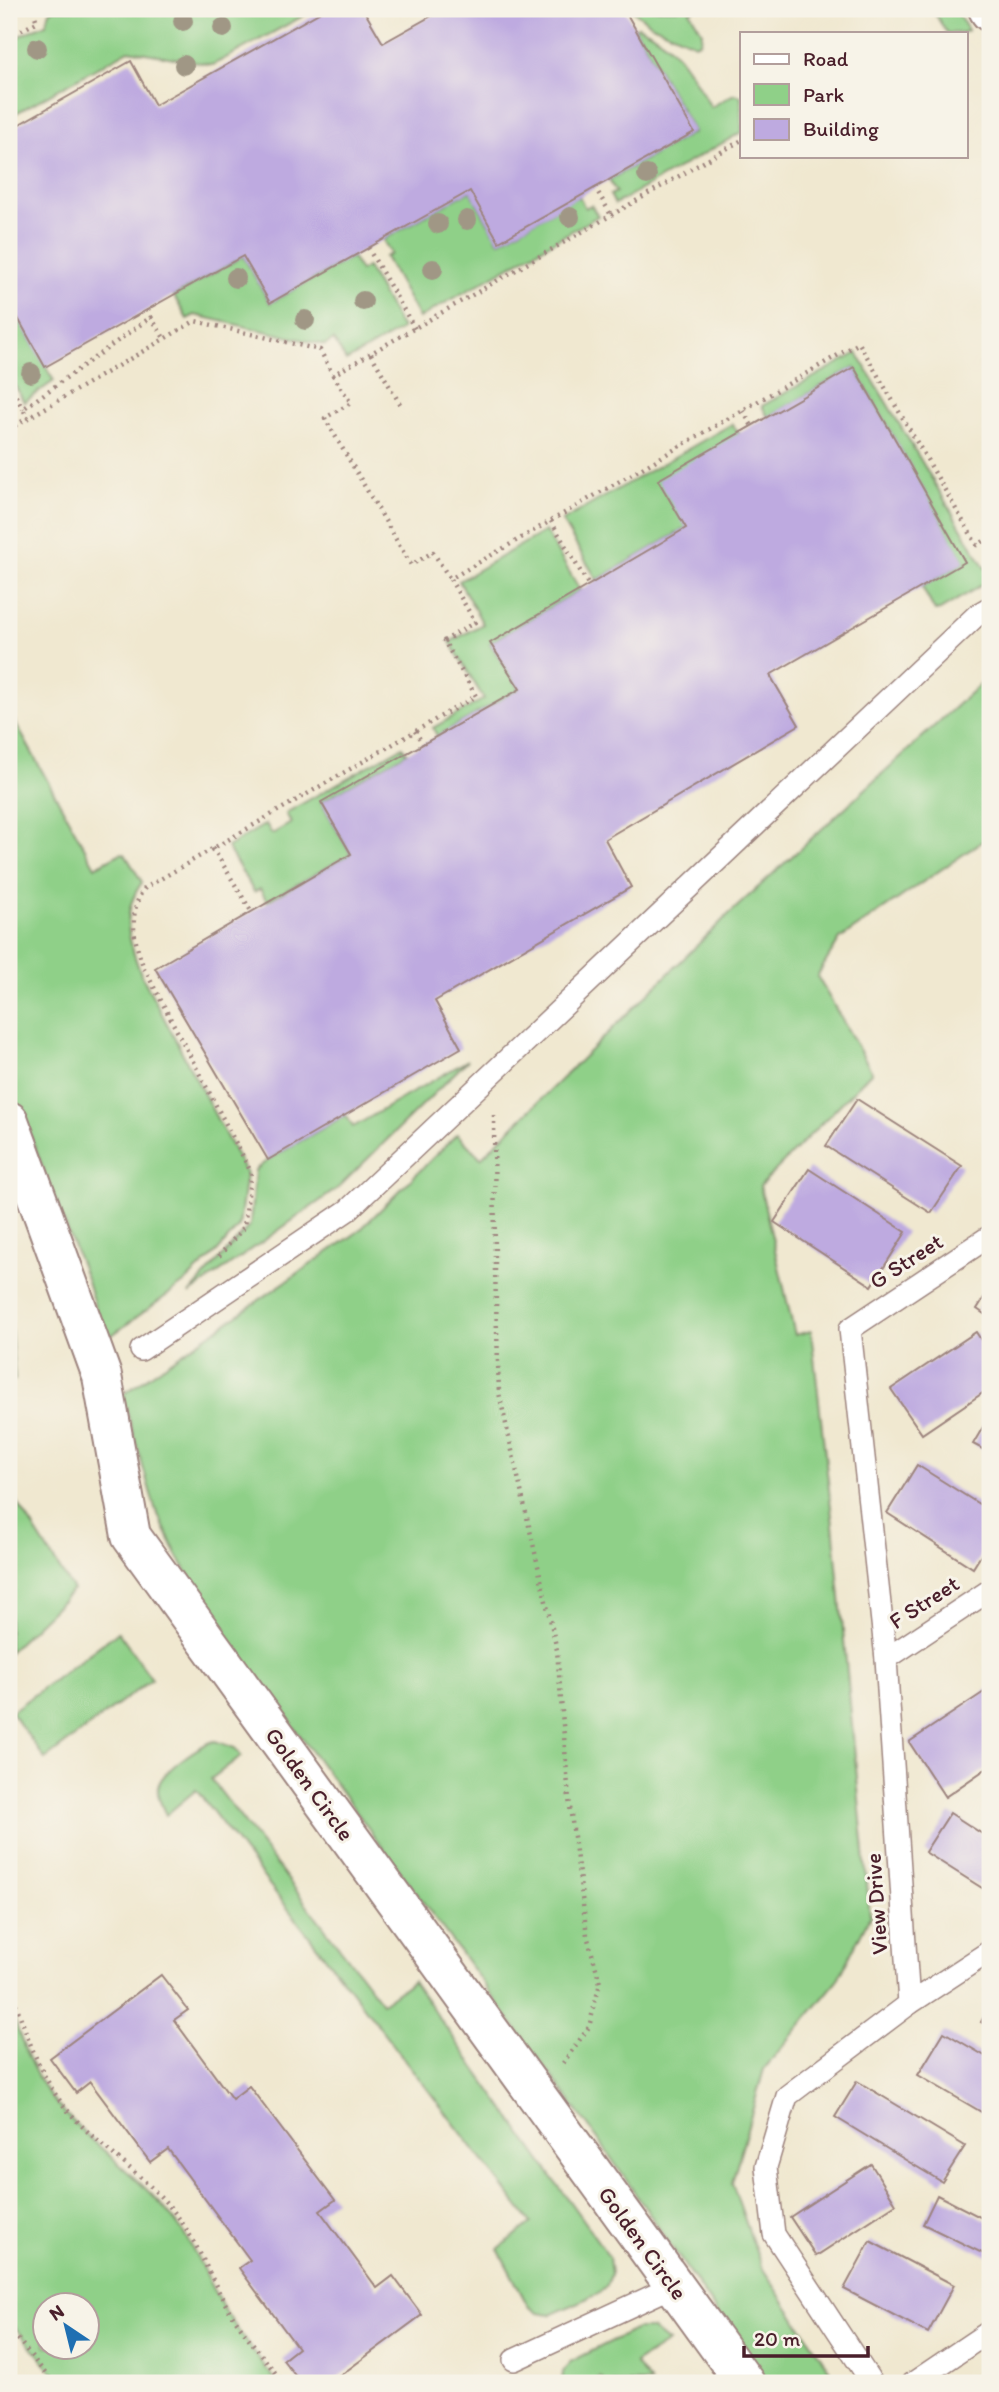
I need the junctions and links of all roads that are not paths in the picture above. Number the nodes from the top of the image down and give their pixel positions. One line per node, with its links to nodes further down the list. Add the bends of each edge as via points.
1 (990, 607): 5 (lane, via 348,1210)
2 (9, 1121): 10 (street, Golden Circle, via 102,1376 131,1536)
3 (990, 1237): 4 (lane, G Street)
4 (850, 1329): 7 (lane, View Drive)
5 (141, 1350)
6 (990, 1590): 7 (lane, F Street)
7 (886, 1659): 9 (lane, View Drive)
8 (990, 1951): 9 (lane)
9 (909, 2004): 14 (lane, via 787,2096 765,2167 774,2234)
10 (674, 2286): 12 (lane); 13 (street, Golden Circle)
11 (990, 2331): 15 (lane)
12 (514, 2360)
13 (745, 2383)
14 (873, 2383)
15 (913, 2383)

